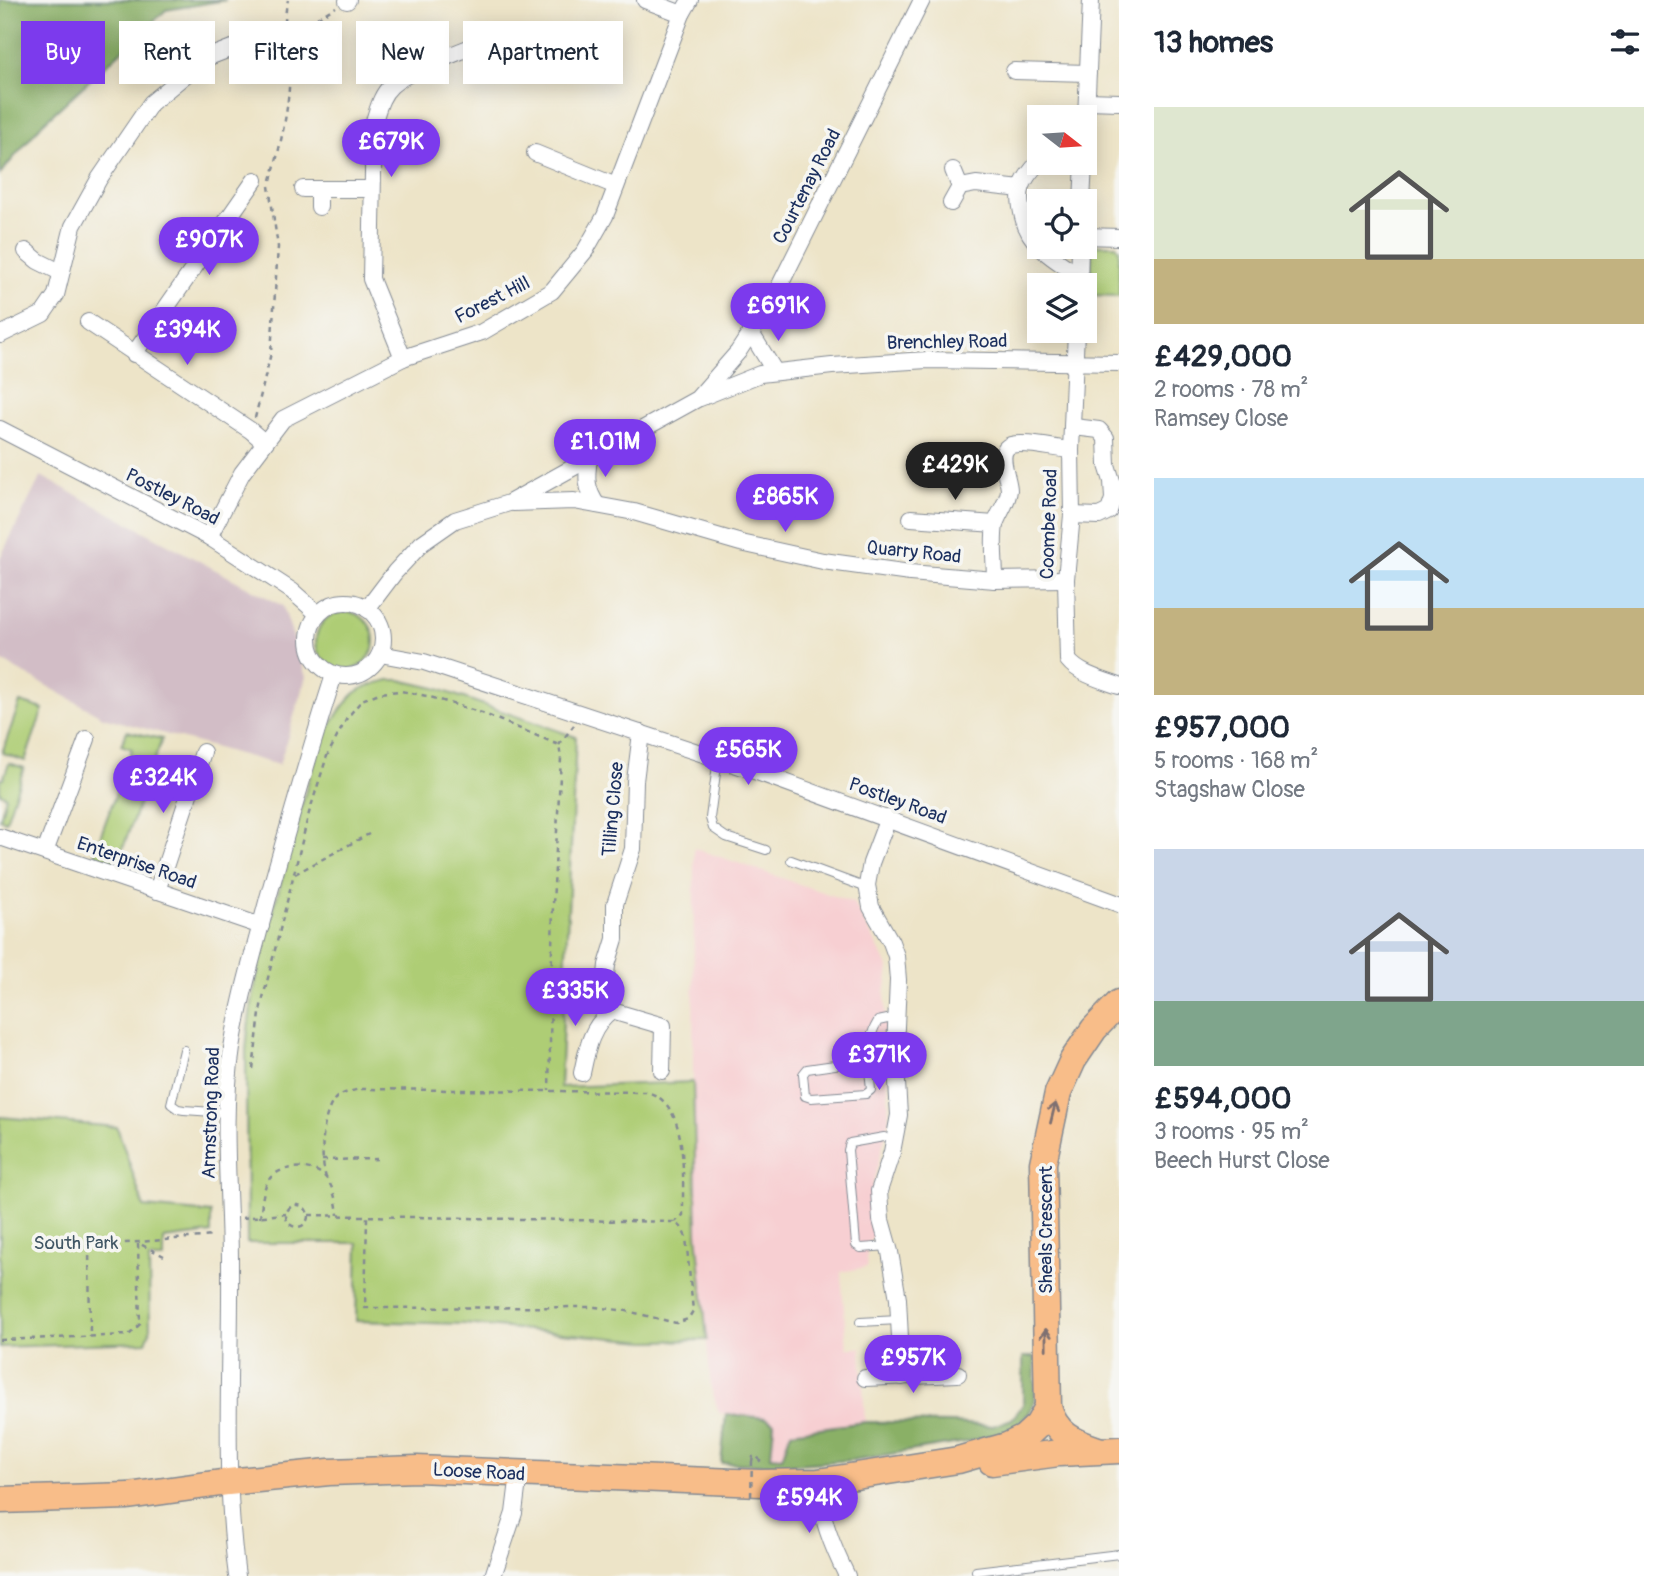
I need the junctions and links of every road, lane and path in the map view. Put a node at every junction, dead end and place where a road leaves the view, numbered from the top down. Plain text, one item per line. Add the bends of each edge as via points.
1 (288, 0) edge
2 (348, 0) edge
3 (645, 0) edge
4 (922, 0) edge
5 (1091, 0) edge
6 (686, 7) edge
7 (285, 21) edge
8 (311, 21) edge
9 (229, 49) edge
10 (463, 51) edge
11 (1014, 71) dead end
12 (1088, 73) junction
13 (289, 84) edge
14 (1087, 101) junction
15 (1119, 102) edge
16 (1087, 105) edge
17 (535, 153) dead end
18 (953, 170) dead end
19 (1030, 175) edge
20 (255, 180) dead end
21 (616, 186) junction
22 (960, 187) junction
23 (372, 189) junction
24 (1021, 189) junction
25 (951, 203) dead end
26 (318, 207) dead end
27 (1097, 236) edge
28 (1119, 237) edge
29 (26, 251) dead end
30 (60, 272) junction
31 (1071, 273) edge
32 (88, 322) dead end
33 (751, 333) junction
34 (0, 335) edge
35 (1076, 343) edge
36 (134, 354) junction
37 (402, 358) junction
38 (1075, 361) junction
39 (1119, 363) edge
40 (775, 372) junction
41 (697, 399) junction
42 (1073, 427) junction
43 (250, 430) junction
44 (2, 436) edge
45 (264, 442) junction
46 (1071, 450) junction
47 (589, 458) junction
48 (509, 503) junction
49 (597, 505) junction
50 (1072, 515) junction
51 (911, 518) dead end
52 (995, 524) junction
53 (209, 537) junction
54 (1066, 579) junction
55 (995, 580) junction
56 (367, 609) junction
57 (318, 614) junction
58 (380, 654) junction
59 (334, 675) junction
60 (1119, 686) edge
61 (583, 714) junction
62 (641, 733) junction
63 (87, 739) dead end
64 (559, 745) junction
65 (203, 752) dead end
66 (718, 758) junction
67 (888, 818) junction
68 (369, 834) dead end
69 (0, 837) edge
70 (766, 850) dead end
71 (45, 852) junction
72 (791, 860) dead end
73 (293, 875) junction
74 (867, 888) junction
75 (158, 891) junction
76 (1119, 904) edge
77 (261, 926) junction
78 (1119, 1003) edge
79 (612, 1011) junction
80 (897, 1017) junction
81 (184, 1050) dead end
82 (869, 1059) junction
83 (253, 1069) dead end
84 (662, 1071) dead end
85 (582, 1073) dead end
86 (549, 1090) junction
87 (228, 1113) junction
88 (884, 1137) dead end
89 (380, 1159) dead end
90 (322, 1160) junction
91 (326, 1178) junction
92 (286, 1214) junction
93 (309, 1215) junction
94 (338, 1215) junction
95 (366, 1217) junction
96 (239, 1218) dead end
97 (260, 1218) junction
98 (675, 1222) junction
99 (229, 1235) junction
100 (138, 1243) junction
101 (89, 1246) junction
102 (889, 1246) junction
103 (75, 1247) dead end
104 (164, 1256) dead end
105 (899, 1320) junction
106 (860, 1322) dead end
107 (90, 1337) junction
108 (0, 1340) edge
109 (958, 1374) dead end
110 (902, 1377) junction
111 (865, 1378) dead end
112 (1048, 1407) junction
113 (1109, 1450) edge
114 (752, 1461) dead end
115 (958, 1461) junction
116 (519, 1473) junction
117 (228, 1482) junction
118 (818, 1482) junction
119 (751, 1496) dead end
120 (0, 1500) edge
121 (1119, 1554) edge
122 (976, 1571) dead end
123 (237, 1576) edge
124 (493, 1576) edge
125 (847, 1576) edge

1 - 7 path
2 - 8 path
3 - 6 street
4 - 33 street, Courtenay Road via 774,297
5 - 12 street
6 - 21 street, Forest Hill
9 - 30 street via 206,58 151,103 73,226
10 - 23 street via 391,86 381,100 374,121
11 - 12 street
12 - 14 street
13 - 43 path via 268,188 278,247 271,353
14 - 15 street
14 - 16 street
17 - 21 street
18 - 22 street
19 - 24 street
20 - 36 street
21 - 37 street, Forest Hill via 584,251 552,292 482,332
22 - 24 street via 976,184
22 - 25 street
23 - 26 street via 311,189
23 - 37 street via 371,279
24 - 31 street via 1026,230
27 - 28 street
29 - 30 street
30 - 34 street via 56,295 43,314
32 - 36 street
33 - 40 street
33 - 41 street, Courtenay Road
35 - 38 street, Coombe Road
36 - 43 street
37 - 45 street, Forest Hill via 283,419
38 - 39 street, Brenchley Road
38 - 40 street, Brenchley Road via 927,360
38 - 42 street, Coombe Road
40 - 41 street, Brenchley Road
41 - 47 street, Courtenay Road
42 - 46 street, Coombe Road
42 - 50 street via 1099,430 1105,438 1113,499 1110,511 1100,516
43 - 45 street
44 - 53 street, Postley Road
45 - 53 street, Forest Hill via 242,473
46 - 50 street, Coombe Road
46 - 52 street via 1027,445 1005,449 1002,459 1009,491
47 - 48 street, Courtenay Road
47 - 49 street via 588,492
48 - 49 street, Quarry Road
48 - 56 street, Courtenay Road via 455,520 422,543
49 - 55 street, Quarry Road via 823,561
50 - 54 street, Coombe Road
51 - 52 street
52 - 55 street
53 - 57 street, Postley Road via 292,591
54 - 55 street, Quarry Road
54 - 60 street, Coombe Road via 1068,660 1072,666
56 - 57 street via 354,603 334,604
56 - 58 street via 380,623
57 - 59 street via 309,631 309,648 316,663
58 - 59 street via 357,675
58 - 61 street, Postley Road via 425,662
59 - 77 street, Armstrong Road
61 - 62 street, Postley Road
61 - 64 path
62 - 66 street, Postley Road
62 - 79 street, Tilling Close via 633,849 615,904 615,939 607,965
63 - 71 street
64 - 73 path via 427,695 401,691 362,700 327,756
64 - 86 path
65 - 75 street
66 - 67 street, Postley Road
66 - 70 lane via 710,818 713,828
67 - 74 street
67 - 76 street, Postley Road
68 - 73 path
69 - 71 street, Enterprise Road
71 - 75 street, Enterprise Road
72 - 74 lane
73 - 83 path via 261,1006
74 - 80 street via 871,907 896,956
75 - 77 street, Enterprise Road
77 - 87 street, Armstrong Road via 232,1047
112 -> 78 highway, Sheals Crescent via 1043,1163 1058,1093 1073,1060
79 - 84 street via 663,1026
79 - 85 street via 595,1027
80 - 82 lane via 878,1021 868,1046
80 - 102 street via 899,1115 879,1191
81 - 87 lane via 171,1104 178,1110
82 - 82 lane via 871,1090 866,1094 805,1096 803,1074 807,1069
86 - 90 path via 347,1092 335,1099 331,1108
86 - 98 path via 646,1092 667,1104 680,1141 683,1216
87 - 99 street, Armstrong Road
88 - 102 lane via 850,1143 848,1150 856,1245
89 - 90 path
90 - 91 path
91 - 94 path
91 - 97 path via 305,1169 276,1172 266,1186
92 - 93 path via 296,1204
92 - 93 path via 287,1222 297,1228 307,1223
92 - 97 path
93 - 94 path
94 - 95 path
95 - 98 path
95 - 98 path via 365,1308 595,1307 676,1323 688,1319 693,1311 686,1237
96 - 97 path
99 - 100 path
99 - 117 street, Armstrong Road
100 - 101 path
100 - 104 path
100 - 107 path via 140,1324 129,1335
101 - 103 path
101 - 107 path
102 - 105 street
105 - 106 lane
105 - 110 street
107 - 108 path
109 - 110 street
110 - 111 street
112 - 113 highway via 1051,1420 1063,1434 1077,1443
112 - 115 highway, Loose Road via 1024,1438
113 - 115 highway, Loose Road via 995,1462
114 - 119 path, bridge
115 - 118 highway, Loose Road
116 - 117 highway, Loose Road via 417,1469
116 - 118 highway, Loose Road
116 - 124 street via 514,1513
117 - 120 highway, Loose Road via 128,1496
117 - 123 street, Armstrong Road
118 - 125 street via 830,1539
121 - 122 lane

